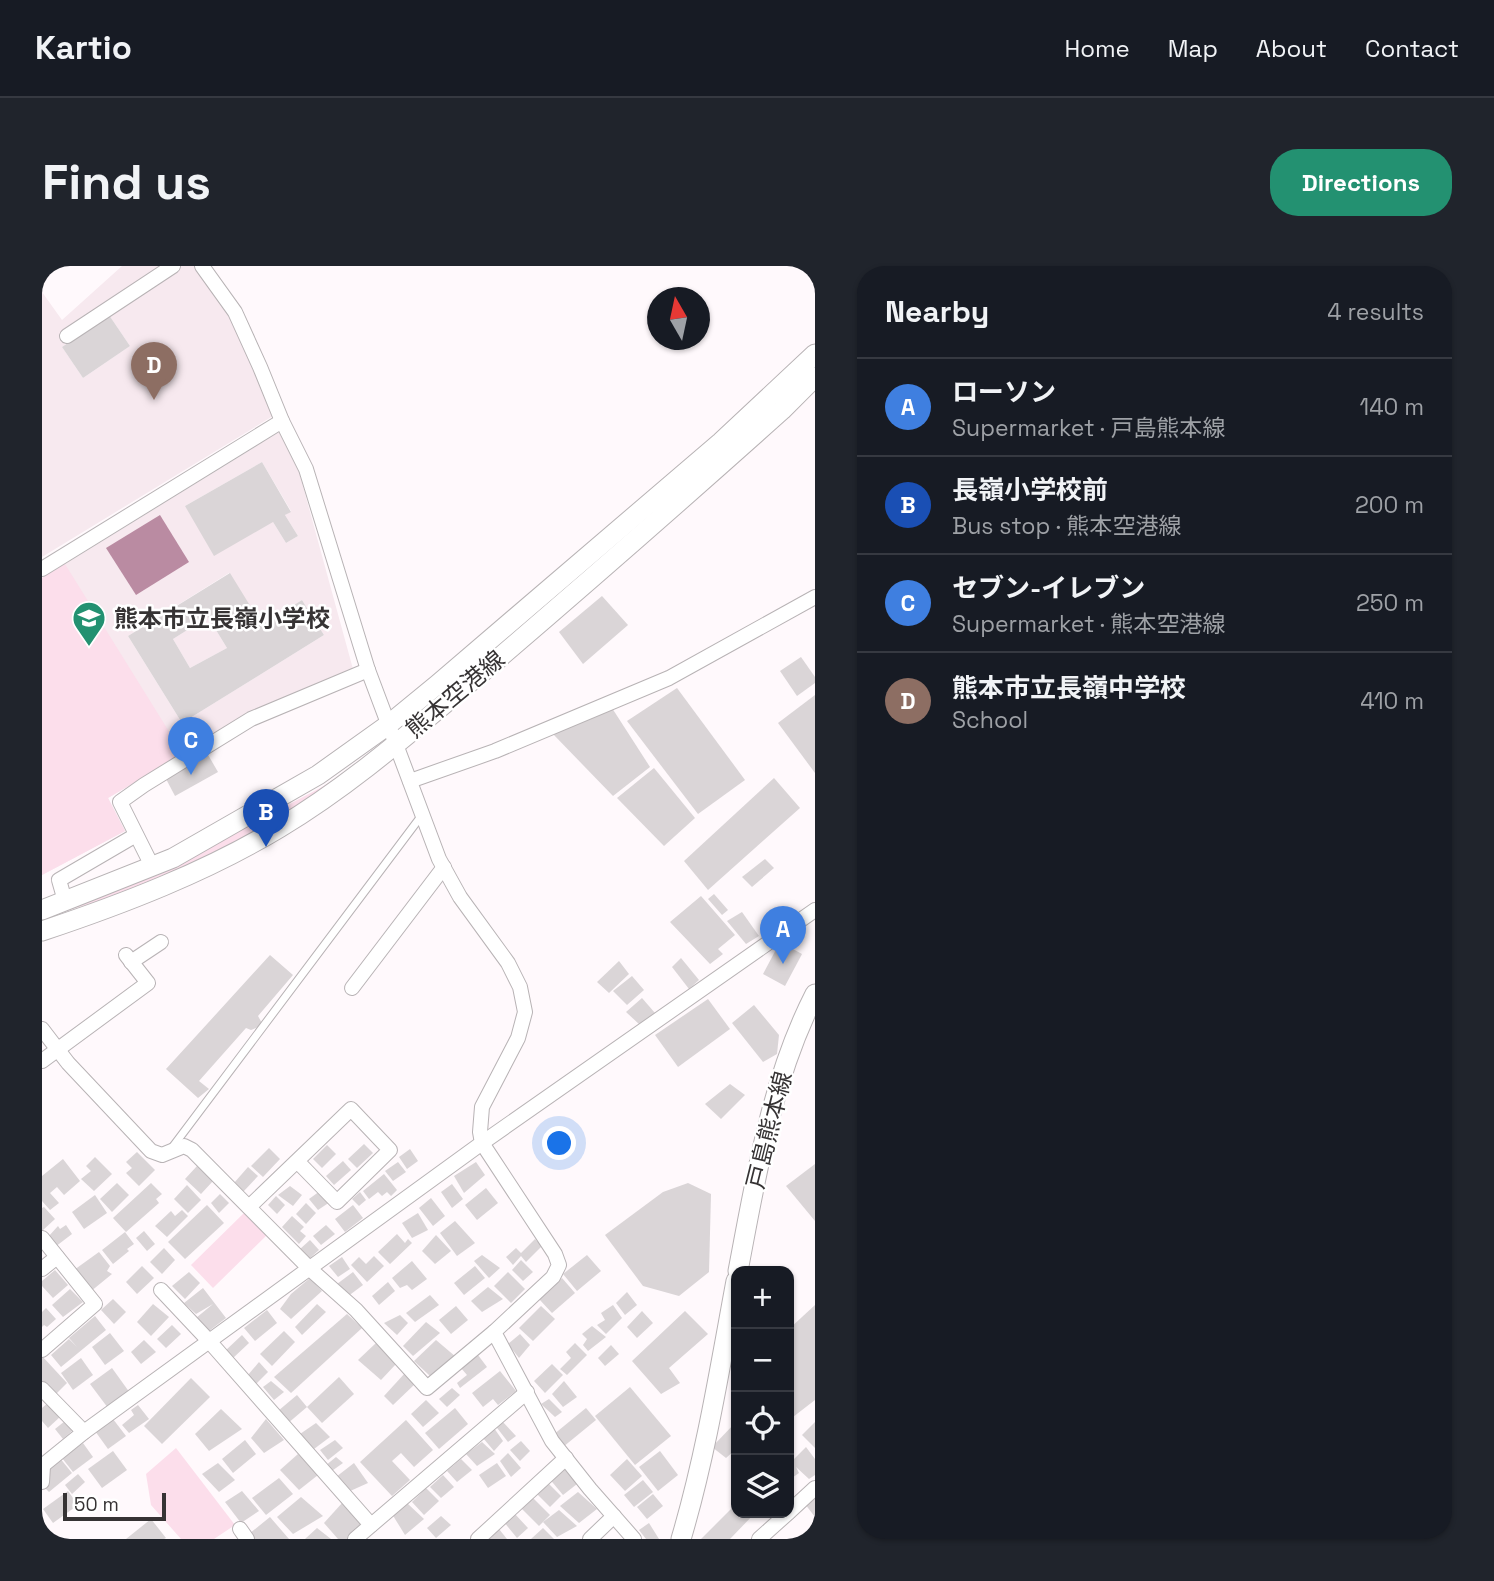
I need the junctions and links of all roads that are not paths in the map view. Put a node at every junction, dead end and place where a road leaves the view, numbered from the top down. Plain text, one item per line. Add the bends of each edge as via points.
1 (173, 266) edge
2 (202, 266) edge
3 (67, 336) dead end
4 (815, 354) edge
5 (815, 377) edge
6 (282, 421) junction
7 (42, 569) edge
8 (815, 597) edge
9 (368, 670) junction
10 (388, 725) junction
11 (396, 745) junction
12 (410, 781) junction
13 (422, 815) junction
14 (136, 835) junction
15 (152, 866) junction
16 (444, 867) junction
17 (65, 901) junction
18 (42, 910) edge
19 (815, 910) edge
20 (42, 931) edge
21 (161, 942) dead end
22 (352, 988) dead end
23 (815, 994) edge
24 (42, 1029) edge
25 (57, 1050) junction
26 (42, 1061) edge
27 (482, 1143) junction
28 (169, 1152) junction
29 (297, 1161) junction
30 (249, 1208) junction
31 (42, 1238) edge
32 (57, 1257) junction
33 (739, 1266) edge
34 (42, 1269) edge
35 (310, 1269) junction
36 (162, 1290) dead end
37 (731, 1306) edge
38 (494, 1332) junction
39 (209, 1341) junction
40 (42, 1350) edge
41 (42, 1389) edge
42 (527, 1392) junction
43 (84, 1432) junction
44 (566, 1458) junction
45 (42, 1466) edge
46 (42, 1482) edge
47 (815, 1488) edge
48 (794, 1507) edge
49 (614, 1516) junction
50 (782, 1518) edge
51 (372, 1525) junction
52 (358, 1538) edge
53 (478, 1539) edge
54 (590, 1539) edge
55 (634, 1539) edge
56 (681, 1539) edge
57 (759, 1539) edge

1 - 3 street
2 - 6 street via 235,312
4 - 10 main road, 熊本空港線 via 721,442
5 - 11 main road, 熊本空港線 via 701,483
6 - 7 street
6 - 9 street via 306,469
8 - 12 street via 669,678 495,751
9 - 10 street
9 - 14 street via 251,719 120,802
10 - 11 street
10 - 15 main road, 熊本空港線 via 318,775
11 - 12 street
11 - 20 main road, 熊本空港線 via 326,798 218,862
12 - 13 street
13 - 16 street
13 - 28 lane
14 - 15 street
14 - 17 street via 59,880
15 - 17 main road, 熊本空港線
16 - 22 street
16 - 27 street via 508,963 520,987 525,1013 518,1038 482,1107
17 - 18 main road, 熊本空港線
19 - 27 street
21 - 25 street via 128,958 148,983
23 - 33 main road, 戸島熊本線 via 786,1059
24 - 25 street
25 - 26 street
25 - 28 street via 151,1152
27 - 35 street
27 - 38 street via 559,1265 553,1277
28 - 30 street via 184,1146 192,1150
29 - 29 street via 351,1109 390,1150 337,1202
29 - 30 street
30 - 35 street
31 - 32 street
32 - 34 street
32 - 40 street via 95,1304
35 - 38 street via 356,1310 427,1388
35 - 39 street
36 - 39 street
37 - 56 main road
38 - 42 street
39 - 43 street
39 - 51 street
41 - 43 street
42 - 44 street
42 - 51 street
43 - 45 street
44 - 49 street
44 - 53 street
45 - 46 street
47 - 48 street
49 - 54 street
49 - 55 street
50 - 57 street
51 - 52 street

